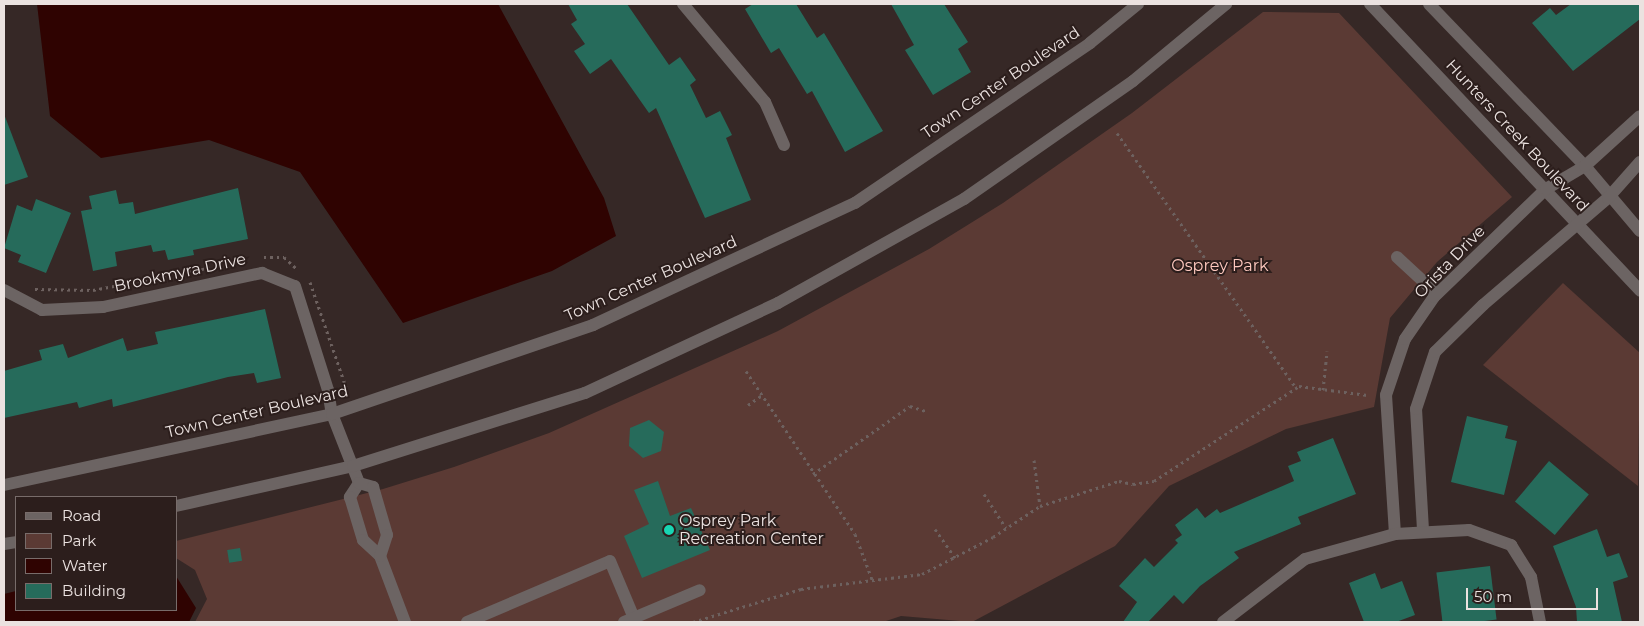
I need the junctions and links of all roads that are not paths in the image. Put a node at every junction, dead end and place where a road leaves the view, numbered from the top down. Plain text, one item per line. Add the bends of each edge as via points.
1 (683, 4) edge
2 (1138, 4) edge
3 (1226, 4) edge
4 (1370, 4) edge
5 (1428, 4) edge
6 (1640, 116) edge
7 (784, 145) dead end
8 (1640, 162) edge
9 (1585, 166) junction
10 (1546, 189) junction
11 (1608, 198) junction
12 (1577, 223) junction
13 (1640, 231) edge
14 (1397, 257) dead end
15 (4, 290) edge
16 (1640, 291) edge
17 (1437, 294) junction
18 (332, 414) junction
19 (353, 466) junction
20 (359, 483) junction
21 (4, 485) edge
22 (178, 506) edge
23 (1423, 530) junction
24 (1395, 534) junction
25 (380, 556) junction
26 (700, 590) dead end
27 (629, 620) edge
28 (474, 621) edge
29 (404, 622) edge
30 (1223, 622) edge
31 (1540, 622) edge

1 - 7 street via 765,102
2 - 18 street, Town Center Boulevard via 1090,43 855,203 593,325
3 - 19 street via 1133,81 964,199 778,303 585,393
4 - 10 street, Hunters Creek Boulevard
5 - 9 street, Hunters Creek Boulevard
6 - 9 street, Orista Drive
8 - 11 street
9 - 10 street, Orista Drive
9 - 11 street, Hunters Creek Boulevard
10 - 12 street, Hunters Creek Boulevard
10 - 17 street, Orista Drive
11 - 12 street
11 - 13 street, Hunters Creek Boulevard
12 - 16 street, Hunters Creek Boulevard
12 - 23 street via 1435,352 1416,409
14 - 17 street
15 - 18 street, Brookmyra Drive via 42,310 103,306 262,273 295,286 328,390
17 - 24 street, Orista Drive via 1405,339 1386,395
18 - 19 street, Brookmyra Drive
18 - 21 street, Town Center Boulevard
19 - 20 street, Brookmyra Drive
19 - 22 street
20 - 25 street via 350,497 363,540
20 - 25 street via 373,487 387,535
23 - 24 street
23 - 31 street via 1470,530 1511,545 1531,577
24 - 30 street via 1305,559
25 - 29 street
26 - 27 street
27 - 28 street via 610,562

